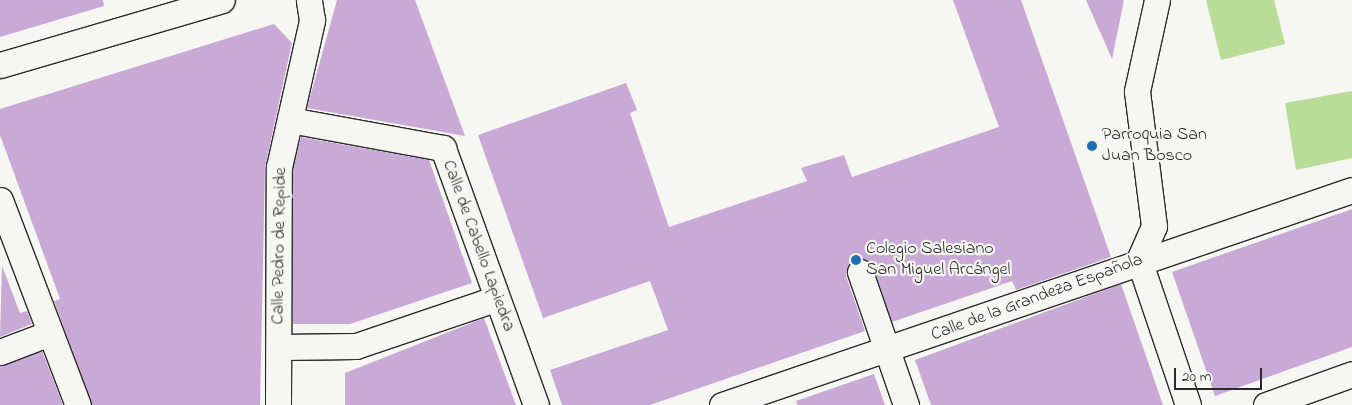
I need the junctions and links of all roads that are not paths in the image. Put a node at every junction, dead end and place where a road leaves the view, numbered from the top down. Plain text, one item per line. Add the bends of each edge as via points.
1 (222, 0) edge
2 (309, 0) edge
3 (1157, 0) edge
4 (0, 66) edge
5 (290, 120) junction
6 (1352, 190) edge
7 (0, 200) edge
8 (1139, 260) junction
9 (860, 272) dead end
10 (495, 299) junction
11 (50, 333) junction
12 (279, 347) junction
13 (0, 352) edge
14 (888, 352) junction
15 (1352, 374) edge
16 (78, 405) edge
17 (278, 405) edge
18 (536, 405) edge
19 (722, 405) edge
20 (906, 405) edge
21 (1188, 405) edge
22 (1266, 405) edge

1 - 4 street
2 - 5 street, Calle Pedro de Repide via 312,20
3 - 8 street via 1137,91 1154,226
5 - 10 street, Calle de Cabello Lapiedra via 443,148
5 - 12 street, Calle Pedro de Repide via 279,167
6 - 8 street, Calle de la Grandeza Española
7 - 11 street
8 - 14 street, Calle de la Grandeza Española
8 - 21 street
9 - 14 street
10 - 12 street via 356,346
10 - 18 street, Calle de Cabello Lapiedra
11 - 13 street
11 - 16 street
12 - 17 street, Calle Pedro de Repide
14 - 19 street, Calle de la Grandeza Española
14 - 20 street
15 - 22 street

